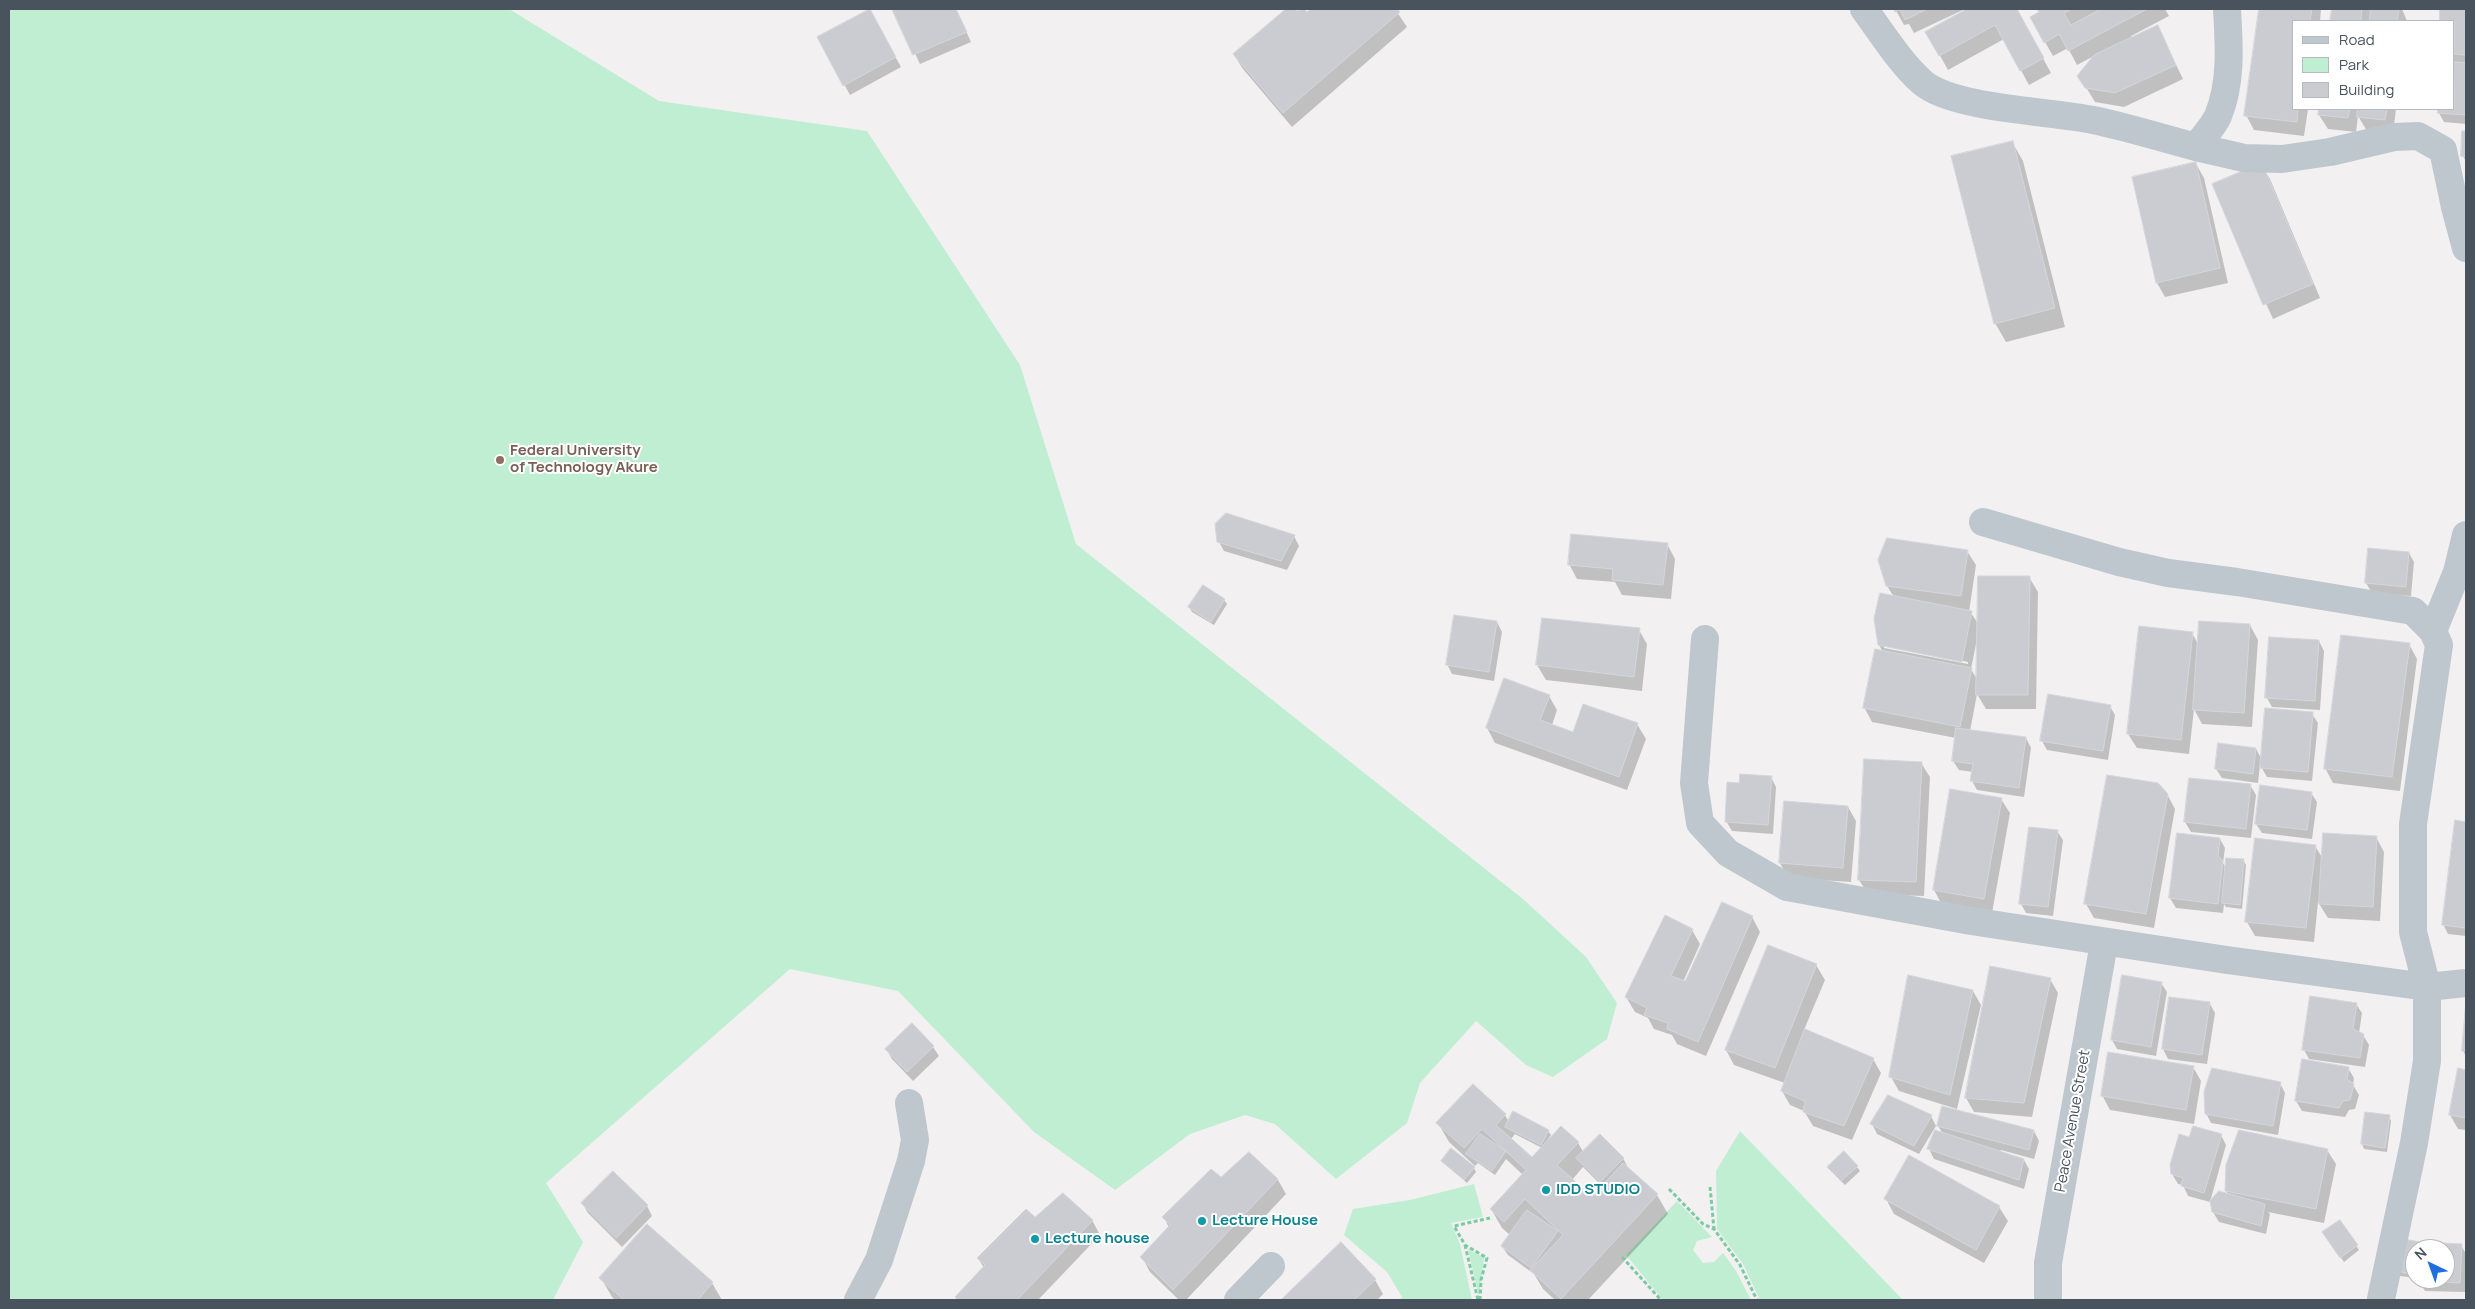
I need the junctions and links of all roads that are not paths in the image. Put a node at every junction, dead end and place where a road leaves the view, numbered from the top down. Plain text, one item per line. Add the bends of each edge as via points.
1 (1864, 9) edge
2 (2227, 9) edge
3 (2196, 147) junction
4 (2466, 248) edge
5 (1983, 522) dead end
6 (2466, 535) edge
7 (2433, 631) junction
8 (1705, 639) dead end
9 (2104, 943) junction
10 (2466, 983) edge
11 (2428, 987) junction
12 (909, 1103) dead end
13 (1271, 1266) dead end
14 (858, 1300) edge
15 (1238, 1300) edge
16 (2048, 1300) edge
17 (2382, 1300) edge

1 - 3 street via 1910,69 1924,84 1942,93 1972,102 2093,120
2 - 3 street via 2227,86 2217,116
3 - 4 street via 2244,158 2282,160 2394,137 2418,136 2443,150
5 - 7 street via 2168,573 2413,611
6 - 7 street via 2457,572
7 - 11 street via 2439,645 2413,824 2413,932
8 - 9 street via 1694,783 1700,823 1728,853 1787,887
9 - 11 street
9 - 16 street, Peace Avenue Street via 2048,1263
10 - 11 street
11 - 17 street via 2427,1061
12 - 14 street via 915,1140 911,1161 879,1260
13 - 15 street

